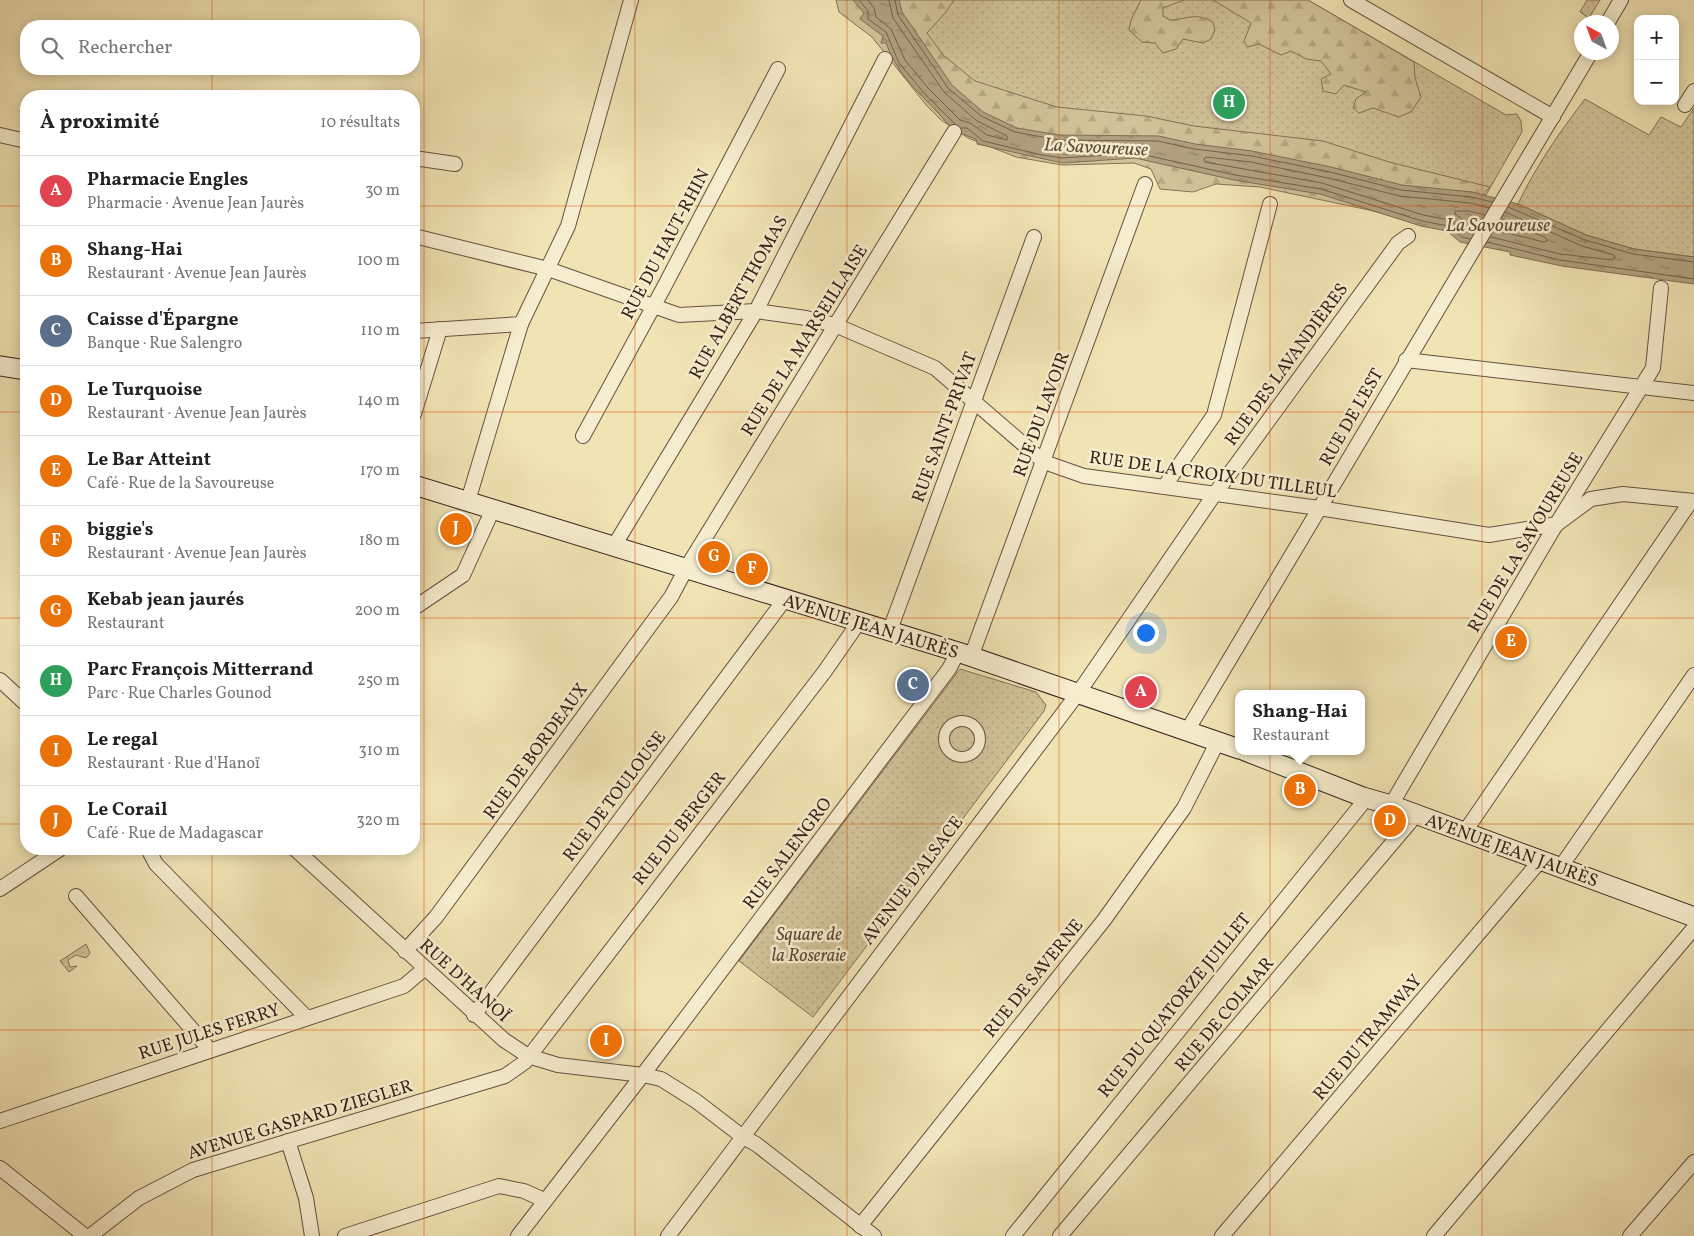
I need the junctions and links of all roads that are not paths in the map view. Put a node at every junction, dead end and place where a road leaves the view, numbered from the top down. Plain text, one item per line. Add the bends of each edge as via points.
1 (631, 0) edge
2 (1351, 0) edge
3 (1621, 0) edge
4 (1612, 15) edge
5 (885, 59) dead end
6 (1585, 60) edge
7 (778, 69) dead end
8 (1694, 91) edge
9 (1685, 105) dead end
10 (1553, 117) junction
11 (954, 132) dead end
12 (0, 135) edge
13 (20, 140) edge
14 (420, 159) edge
15 (456, 164) dead end
16 (1145, 184) dead end
17 (1270, 204) dead end
18 (1408, 236) dead end
19 (420, 237) edge
20 (1034, 237) dead end
21 (548, 269) junction
22 (1661, 288) dead end
23 (653, 307) junction
24 (756, 311) junction
25 (521, 324) junction
26 (835, 325) junction
27 (440, 329) junction
28 (420, 331) edge
29 (1406, 360) junction
30 (0, 366) edge
31 (20, 369) edge
32 (1642, 387) junction
33 (1694, 393) edge
34 (420, 394) edge
35 (973, 401) junction
36 (583, 436) dead end
37 (1044, 462) junction
38 (420, 487) edge
39 (1164, 488) junction
40 (1214, 495) junction
41 (468, 501) junction
42 (1692, 501) edge
43 (1319, 508) junction
44 (493, 509) junction
45 (1557, 524) junction
46 (614, 546) junction
47 (687, 567) junction
48 (785, 599) junction
49 (420, 604) edge
50 (859, 622) junction
51 (890, 630) junction
52 (965, 654) junction
53 (1694, 675) edge
54 (2, 685) edge
55 (1079, 692) junction
56 (20, 699) edge
57 (1188, 731) junction
58 (1218, 741) junction
59 (1235, 747) edge
60 (1255, 755) edge
61 (1363, 797) junction
62 (1391, 805) junction
63 (1416, 815) junction
64 (1464, 833) junction
65 (51, 855) edge
66 (151, 855) edge
67 (301, 855) edge
68 (1540, 862) junction
69 (1560, 868) junction
70 (0, 889) edge
71 (76, 896) dead end
72 (1694, 917) edge
73 (1694, 928) edge
74 (405, 951) junction
75 (424, 969) junction
76 (474, 1015) junction
77 (307, 1018) junction
78 (210, 1050) junction
79 (528, 1056) junction
80 (643, 1074) junction
81 (0, 1120) edge
82 (743, 1137) junction
83 (288, 1141) junction
84 (1694, 1162) edge
85 (0, 1168) edge
86 (544, 1200) junction
87 (860, 1226) junction
88 (1634, 1234) edge
89 (85, 1236) edge
90 (90, 1236) edge
91 (312, 1236) edge
92 (346, 1236) edge
93 (518, 1236) edge
94 (668, 1236) edge
95 (874, 1236) edge
96 (1013, 1236) edge
97 (1060, 1236) edge
98 (1222, 1236) edge
99 (1434, 1236) edge

1 - 21 street via 568,226
2 - 10 street
3 - 4 street
5 - 24 street, RUE ALBERT THOMAS
6 - 10 street, RUE DE L'EST
7 - 23 street, RUE DU HAUT-RHIN
8 - 9 street
10 - 29 street, RUE DE L'EST
11 - 26 street, RUE DE LA MARSEILLAISE
12 - 13 street
14 - 15 street
16 - 37 street, RUE DU LAVOIR
17 - 39 street via 1214,416
18 - 40 street, RUE DES LAVANDIÈRES via 1398,243
19 - 21 street, RUE DE LA CROIX DU TILLEUL
20 - 35 street, RUE SAINT-PRIVAT
21 - 23 street, RUE DE LA CROIX DU TILLEUL
21 - 25 street
22 - 32 street, RUE DE LA SAVOUREUSE via 1654,368
23 - 24 street, RUE DE LA CROIX DU TILLEUL via 680,315
23 - 36 street, RUE DU HAUT-RHIN
24 - 26 street, RUE DE LA CROIX DU TILLEUL
24 - 46 street, RUE ALBERT THOMAS
25 - 27 street
25 - 41 street
26 - 35 street, RUE DE LA CROIX DU TILLEUL via 935,368
26 - 47 street, RUE DE LA MARSEILLAISE
27 - 28 street
27 - 34 street
29 - 32 street
29 - 43 street, RUE DE L'EST
30 - 31 main road
32 - 33 street
32 - 45 street, RUE DE LA SAVOUREUSE
35 - 37 street, RUE DE LA CROIX DU TILLEUL
35 - 51 street, RUE SAINT-PRIVAT
37 - 39 street, RUE DE LA CROIX DU TILLEUL via 1084,476
37 - 52 street, RUE DU LAVOIR
38 - 41 main road, AVENUE JEAN JAURÈS
39 - 40 street, RUE DE LA CROIX DU TILLEUL
40 - 43 street, RUE DE LA CROIX DU TILLEUL
40 - 55 street, RUE DES LAVANDIÈRES
41 - 44 main road, AVENUE JEAN JAURÈS
42 - 45 street, RUE DE LA CROIX DU TILLEUL via 1623,494 1591,499
42 - 64 street
43 - 45 street, RUE DE LA CROIX DU TILLEUL via 1489,535
43 - 57 street, RUE DE L'EST
44 - 46 main road, AVENUE JEAN JAURÈS
44 - 49 street via 463,574
45 - 62 street, RUE DE LA SAVOUREUSE
46 - 47 main road, AVENUE JEAN JAURÈS
47 - 48 main road, AVENUE JEAN JAURÈS
47 - 74 street, RUE DE BORDEAUX via 671,597 637,644 436,916
48 - 50 main road, AVENUE JEAN JAURÈS
48 - 76 street, RUE DE TOULOUSE
50 - 51 main road, AVENUE JEAN JAURÈS
50 - 79 street, RUE DU BERGER via 825,671
51 - 52 main road, AVENUE JEAN JAURÈS
52 - 55 main road, AVENUE JEAN JAURÈS
52 - 80 street, RUE SALENGRO via 949,669
53 - 69 street
54 - 56 street
55 - 57 main road, AVENUE JEAN JAURÈS
55 - 82 street, AVENUE D'ALSACE
57 - 58 main road, AVENUE JEAN JAURÈS
58 - 59 main road, AVENUE JEAN JAURÈS
58 - 87 street, RUE DE SAVERNE via 1184,808 1104,920
60 - 61 main road, AVENUE JEAN JAURÈS
61 - 62 main road, AVENUE JEAN JAURÈS
61 - 96 street, RUE DU QUATORZE JUILLET via 1361,805
62 - 63 main road, AVENUE JEAN JAURÈS
63 - 64 main road, AVENUE JEAN JAURÈS
63 - 97 street, RUE DE COLMAR
64 - 68 main road, AVENUE JEAN JAURÈS
65 - 70 street
66 - 77 street via 156,864
67 - 74 street, RUE D'HANOÏ
68 - 69 main road, AVENUE JEAN JAURÈS
68 - 98 street, RUE DU TRAMWAY
69 - 72 main road, AVENUE JEAN JAURÈS
71 - 78 street
73 - 99 street
74 - 75 street, RUE D'HANOÏ
75 - 76 street, RUE D'HANOÏ
75 - 77 street, RUE JULES FERRY via 404,986
76 - 79 street, RUE D'HANOÏ
77 - 78 street, RUE JULES FERRY
78 - 81 street, RUE JULES FERRY
79 - 80 street, RUE D'HANOÏ via 558,1065
79 - 83 street, AVENUE GASPARD ZIEGLER via 505,1076
80 - 82 street, RUE D'HANOÏ via 675,1086
80 - 86 street, RUE SALENGRO
82 - 87 street, RUE D'HANOÏ
82 - 94 street, AVENUE D'ALSACE
83 - 90 street, AVENUE GASPARD ZIEGLER via 193,1170 139,1198
83 - 91 street via 306,1198
84 - 88 street
85 - 89 street
86 - 92 street via 524,1191 499,1186
86 - 93 street, RUE SALENGRO
87 - 95 street, RUE D'HANOÏ

